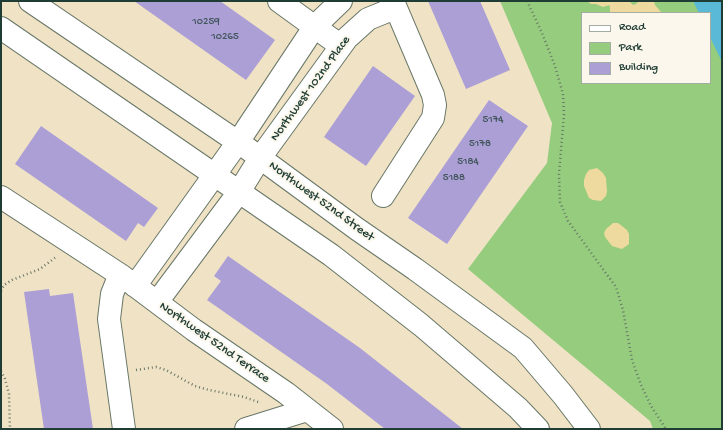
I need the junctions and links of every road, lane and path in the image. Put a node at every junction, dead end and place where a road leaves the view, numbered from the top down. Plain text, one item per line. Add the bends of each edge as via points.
1 (30, 1) edge
2 (279, 1) edge
3 (341, 1) edge
4 (527, 1) edge
5 (394, 4) edge
6 (315, 26) junction
7 (1, 28) edge
8 (341, 46) junction
9 (287, 69) junction
10 (311, 87) junction
11 (238, 142) junction
12 (260, 158) junction
13 (215, 175) junction
14 (239, 192) junction
15 (383, 196) dead end
16 (1, 197) edge
17 (69, 241) junction
18 (128, 281) junction
19 (1, 291) edge
20 (157, 302) junction
21 (1, 371) edge
22 (117, 372) junction
23 (307, 410) junction
24 (281, 418) junction
25 (10, 429) edge
26 (124, 429) edge
27 (246, 429) edge
28 (332, 429) edge
29 (538, 429) edge
30 (589, 429) edge
31 (666, 429) edge

1 - 11 street, Northwest 52nd Street
2 - 6 street
3 - 6 street
4 - 31 path via 555,66 563,94 560,202 568,221 616,287 632,360 641,386
5 - 8 street, Northwest 102nd Place via 368,19
5 - 15 street via 435,105 433,118
6 - 8 street
6 - 9 street
7 - 13 street
8 - 10 street, Northwest 102nd Place
9 - 10 street
9 - 11 street
10 - 12 street, Northwest 102nd Place
11 - 12 street, Northwest 52nd Street
11 - 13 street
12 - 14 street, Northwest 102nd Place
12 - 30 street, Northwest 52nd Street via 523,348
13 - 14 street
13 - 18 street
14 - 20 street, Northwest 102nd Place
14 - 29 street via 331,255 421,324 518,408
16 - 17 street, Northwest 52nd Terrace
17 - 18 street, Northwest 52nd Terrace
17 - 19 path via 60,253 40,269 12,280 4,285
18 - 20 street, Northwest 52nd Terrace
18 - 22 street via 116,284 112,294 109,319
20 - 23 street, Northwest 52nd Terrace
21 - 25 path via 9,394
22 - 24 path via 156,367 195,386 256,400
22 - 26 street
23 - 24 street
23 - 28 street, Northwest 52nd Terrace
24 - 27 street

